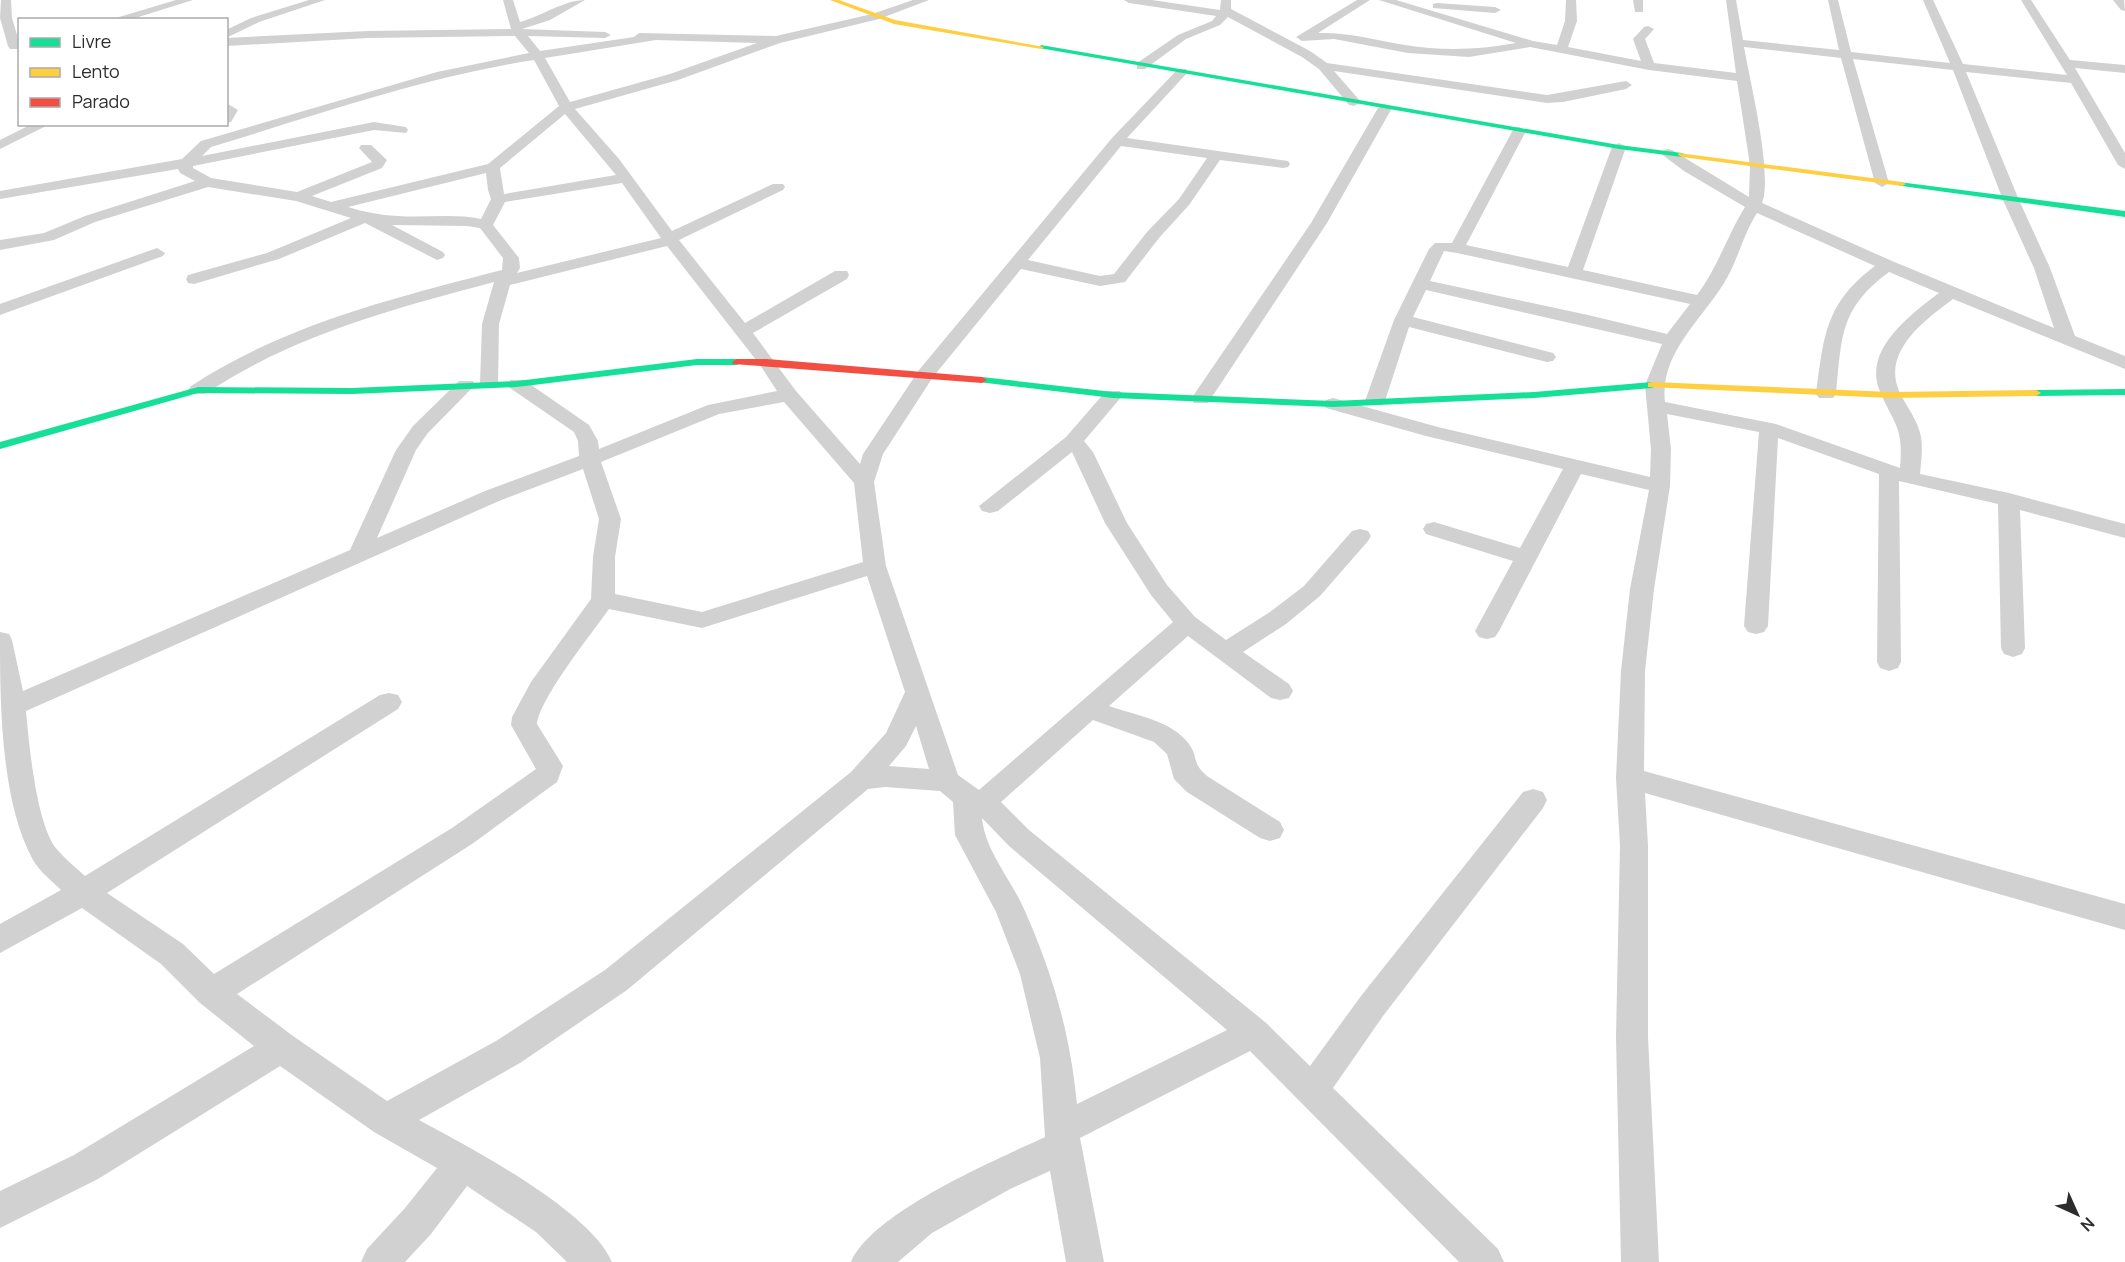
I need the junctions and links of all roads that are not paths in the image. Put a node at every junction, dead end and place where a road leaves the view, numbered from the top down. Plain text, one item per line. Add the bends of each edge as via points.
1 (6, 0) edge
2 (188, 0) edge
3 (288, 0) edge
4 (320, 0) edge
5 (508, 0) edge
6 (580, 0) edge
7 (833, 0) edge
8 (924, 0) edge
9 (1129, 0) edge
10 (1365, 0) edge
11 (1384, 0) edge
12 (1570, 0) edge
13 (1731, 0) edge
14 (1833, 0) edge
15 (1928, 0) edge
16 (2026, 0) edge
17 (2118, 0) edge
18 (306, 3) junction
19 (1226, 8) edge
20 (2125, 8) edge
21 (1417, 9) junction
22 (1495, 10) dead end
23 (875, 17) junction
24 (121, 18) edge
25 (516, 28) junction
26 (1647, 29) dead end
27 (228, 34) edge
28 (654, 37) junction
29 (1302, 37) junction
30 (776, 40) junction
31 (228, 42) edge
32 (1739, 43) junction
33 (1291, 44) junction
34 (1531, 44) junction
35 (1562, 48) junction
36 (14, 51) edge
37 (1481, 53) junction
38 (538, 56) junction
39 (1846, 56) junction
40 (2065, 63) junction
41 (1141, 66) junction
42 (1323, 66) junction
43 (1649, 66) junction
44 (1959, 67) junction
45 (2125, 69) edge
46 (1182, 72) junction
47 (1473, 77) junction
48 (1744, 78) junction
49 (2075, 80) junction
50 (1626, 85) dead end
51 (1354, 102) junction
52 (566, 107) junction
53 (1385, 108) junction
54 (220, 126) edge
55 (25, 129) edge
56 (401, 130) dead end
57 (1519, 131) junction
58 (1117, 141) junction
59 (6, 143) edge
60 (206, 144) junction
61 (1619, 147) junction
62 (366, 148) dead end
63 (0, 153) edge
64 (1667, 153) junction
65 (1216, 155) junction
66 (187, 163) junction
67 (1284, 164) dead end
68 (1757, 165) junction
69 (2125, 165) edge
70 (493, 167) junction
71 (626, 178) junction
72 (207, 182) junction
73 (1882, 183) junction
74 (778, 187) dead end
75 (0, 195) edge
76 (298, 197) junction
77 (499, 199) junction
78 (2011, 200) junction
79 (330, 207) junction
80 (1754, 207) junction
81 (2125, 214) edge
82 (366, 217) junction
83 (485, 225) junction
84 (670, 239) junction
85 (0, 245) edge
86 (1457, 248) junction
87 (157, 254) dead end
88 (437, 255) dead end
89 (1018, 263) junction
90 (1887, 265) junction
91 (1574, 273) junction
92 (841, 275) dead end
93 (504, 278) junction
94 (194, 279) dead end
95 (1420, 284) junction
96 (1951, 292) junction
97 (1701, 301) junction
98 (0, 310) edge
99 (1403, 320) junction
100 (742, 332) junction
101 (2067, 339) junction
102 (1672, 341) junction
103 (1547, 357) dead end
104 (767, 362) junction
105 (2125, 363) edge
106 (926, 374) junction
107 (489, 384) junction
108 (517, 384) junction
109 (466, 385) junction
110 (198, 390) junction
111 (2125, 392) edge
112 (1826, 393) junction
113 (789, 395) junction
114 (1113, 395) junction
115 (1655, 395) junction
116 (1891, 395) junction
117 (1201, 399) junction
118 (1375, 401) junction
119 (1333, 404) junction
120 (1769, 428) junction
121 (1073, 441) junction
122 (0, 446) edge
123 (590, 459) junction
124 (1575, 466) junction
125 (1900, 474) junction
126 (864, 482) junction
127 (1660, 486) junction
128 (2009, 500) junction
129 (990, 506) dead end
130 (1434, 529) dead end
131 (2125, 531) edge
132 (1360, 536) dead end
133 (360, 552) junction
134 (1526, 558) junction
135 (876, 566) junction
136 (603, 600) junction
137 (1187, 623) junction
138 (1756, 626) dead end
139 (1487, 631) dead end
140 (0, 644) edge
141 (2013, 648) dead end
142 (1225, 652) junction
143 (1889, 662) dead end
144 (918, 692) junction
145 (1280, 692) dead end
146 (389, 702) dead end
147 (13, 706) junction
148 (1089, 709) junction
149 (1630, 778) junction
150 (861, 780) junction
151 (965, 793) junction
152 (1533, 800) dead end
153 (1270, 830) dead end
154 (82, 893) junction
155 (2125, 916) edge
156 (0, 940) edge
157 (211, 993) junction
158 (1254, 1033) junction
159 (282, 1047) junction
160 (1312, 1089) junction
161 (386, 1120) junction
162 (1062, 1138) junction
163 (463, 1163) junction
164 (0, 1210) edge
165 (380, 1262) edge
166 (593, 1262) edge
167 (870, 1262) edge
168 (1084, 1262) edge
169 (1485, 1262) edge
170 (1640, 1262) edge

1 - 36 street
2 - 24 street
3 - 18 street
4 - 18 street
5 - 25 street
6 - 25 street
7 - 23 street
8 - 23 street
9 - 19 street
10 - 29 street
11 - 21 street
12 - 35 street via 1571,21
13 - 32 street
14 - 39 street
15 - 44 street
16 - 40 street
17 - 20 street
18 - 27 street via 255,20
19 - 33 street
19 - 41 street via 1216,23 1182,37
21 - 22 street via 1442,5
21 - 34 street
23 - 30 street
23 - 41 street
25 - 28 street
25 - 31 street
25 - 38 street
26 - 43 street via 1639,39
28 - 30 street
28 - 38 street
29 - 33 street
29 - 37 street via 1334,36 1408,49
30 - 52 street via 682,74
32 - 39 street
32 - 48 street
33 - 42 street
34 - 35 street
34 - 37 street
35 - 43 street
37 - 47 street
38 - 52 street
38 - 60 street via 441,75
39 - 44 street
39 - 73 street
40 - 45 street
40 - 49 street
41 - 46 street
42 - 47 street
42 - 51 street
43 - 48 street
44 - 49 street
44 - 78 street
46 - 51 street
46 - 58 street
47 - 50 street via 1555,99
48 - 68 street
49 - 69 street
51 - 53 street
52 - 70 street via 514,145
52 - 71 street
53 - 57 street
53 - 117 street via 1318,223
54 - 60 street
55 - 59 street
56 - 66 street via 374,126
57 - 61 street
57 - 86 street
58 - 65 street
58 - 89 street
59 - 63 street
60 - 66 street
61 - 64 street
61 - 91 street
62 - 76 street via 380,160 377,165
64 - 68 street
64 - 80 street via 1704,180
65 - 67 street
65 - 89 street via 1184,202 1119,278 1100,281
66 - 72 street via 185,170
66 - 75 street
68 - 73 street
68 - 80 street via 1758,194
70 - 77 street
70 - 79 street
71 - 77 street
71 - 84 street
72 - 76 street
72 - 85 street via 90,219 48,237
73 - 78 street
74 - 84 street
76 - 79 street
77 - 83 street
78 - 81 street
78 - 101 street via 2042,268
79 - 82 street
80 - 90 street
80 - 97 street via 1740,227 1720,276
82 - 83 street
82 - 88 street
82 - 94 street via 273,256
83 - 93 street via 511,258 512,268
84 - 93 street
84 - 100 street
86 - 91 street
86 - 95 street via 1437,249
87 - 98 street
89 - 106 street
90 - 96 street
90 - 112 street via 1856,290 1837,318
91 - 97 street
92 - 100 street
93 - 107 street via 490,316
93 - 110 street via 420,297 298,338 245,361
95 - 99 street
95 - 102 street
96 - 101 street
96 - 116 street via 1922,313 1887,359 1884,371
97 - 102 street
99 - 103 street
99 - 118 street
100 - 104 street
101 - 105 street
102 - 115 street
104 - 106 street
104 - 108 street via 697,362
104 - 113 street
106 - 114 street
106 - 126 street via 873,454
107 - 108 street
107 - 109 street
108 - 123 street via 582,429
109 - 110 street via 352,391
109 - 133 street via 420,430 406,450
110 - 122 street
111 - 116 street
112 - 115 street
112 - 116 street
113 - 123 street via 715,409
113 - 126 street
114 - 117 street
114 - 121 street
115 - 118 street
115 - 120 street
115 - 127 street via 1661,448
116 - 125 street via 1911,436
117 - 119 street
118 - 119 street
119 - 124 street
120 - 125 street
120 - 138 street
121 - 129 street
121 - 137 street via 1083,452 1116,523 1159,590
123 - 133 street
123 - 136 street via 610,519
124 - 127 street
124 - 134 street
125 - 128 street
125 - 143 street
126 - 135 street
127 - 149 street via 1642,589
128 - 131 street
128 - 141 street
130 - 134 street
132 - 142 street via 1312,591
133 - 147 street
134 - 139 street
135 - 136 street via 702,620
135 - 144 street
136 - 157 street via 540,689 525,717 524,725 550,766 547,776 462,836
137 - 142 street
137 - 148 street
140 - 147 street
142 - 145 street
144 - 150 street via 897,739
144 - 151 street
146 - 154 street
147 - 154 street via 17,758 32,827 44,854
148 - 151 street
148 - 153 street via 1163,735 1179,750 1184,772
149 - 155 street
149 - 170 street via 1634,846 1632,1037
150 - 151 street via 885,776
150 - 161 street via 616,980 508,1052
151 - 158 street
151 - 162 street via 969,835 1010,908 1036,974 1056,1058
152 - 160 street
154 - 156 street
154 - 157 street via 172,954
157 - 159 street
158 - 160 street
158 - 162 street
159 - 161 street
159 - 164 street via 86,1167
160 - 169 street
161 - 163 street
162 - 167 street via 919,1220
162 - 168 street
163 - 165 street
163 - 166 street via 549,1219

